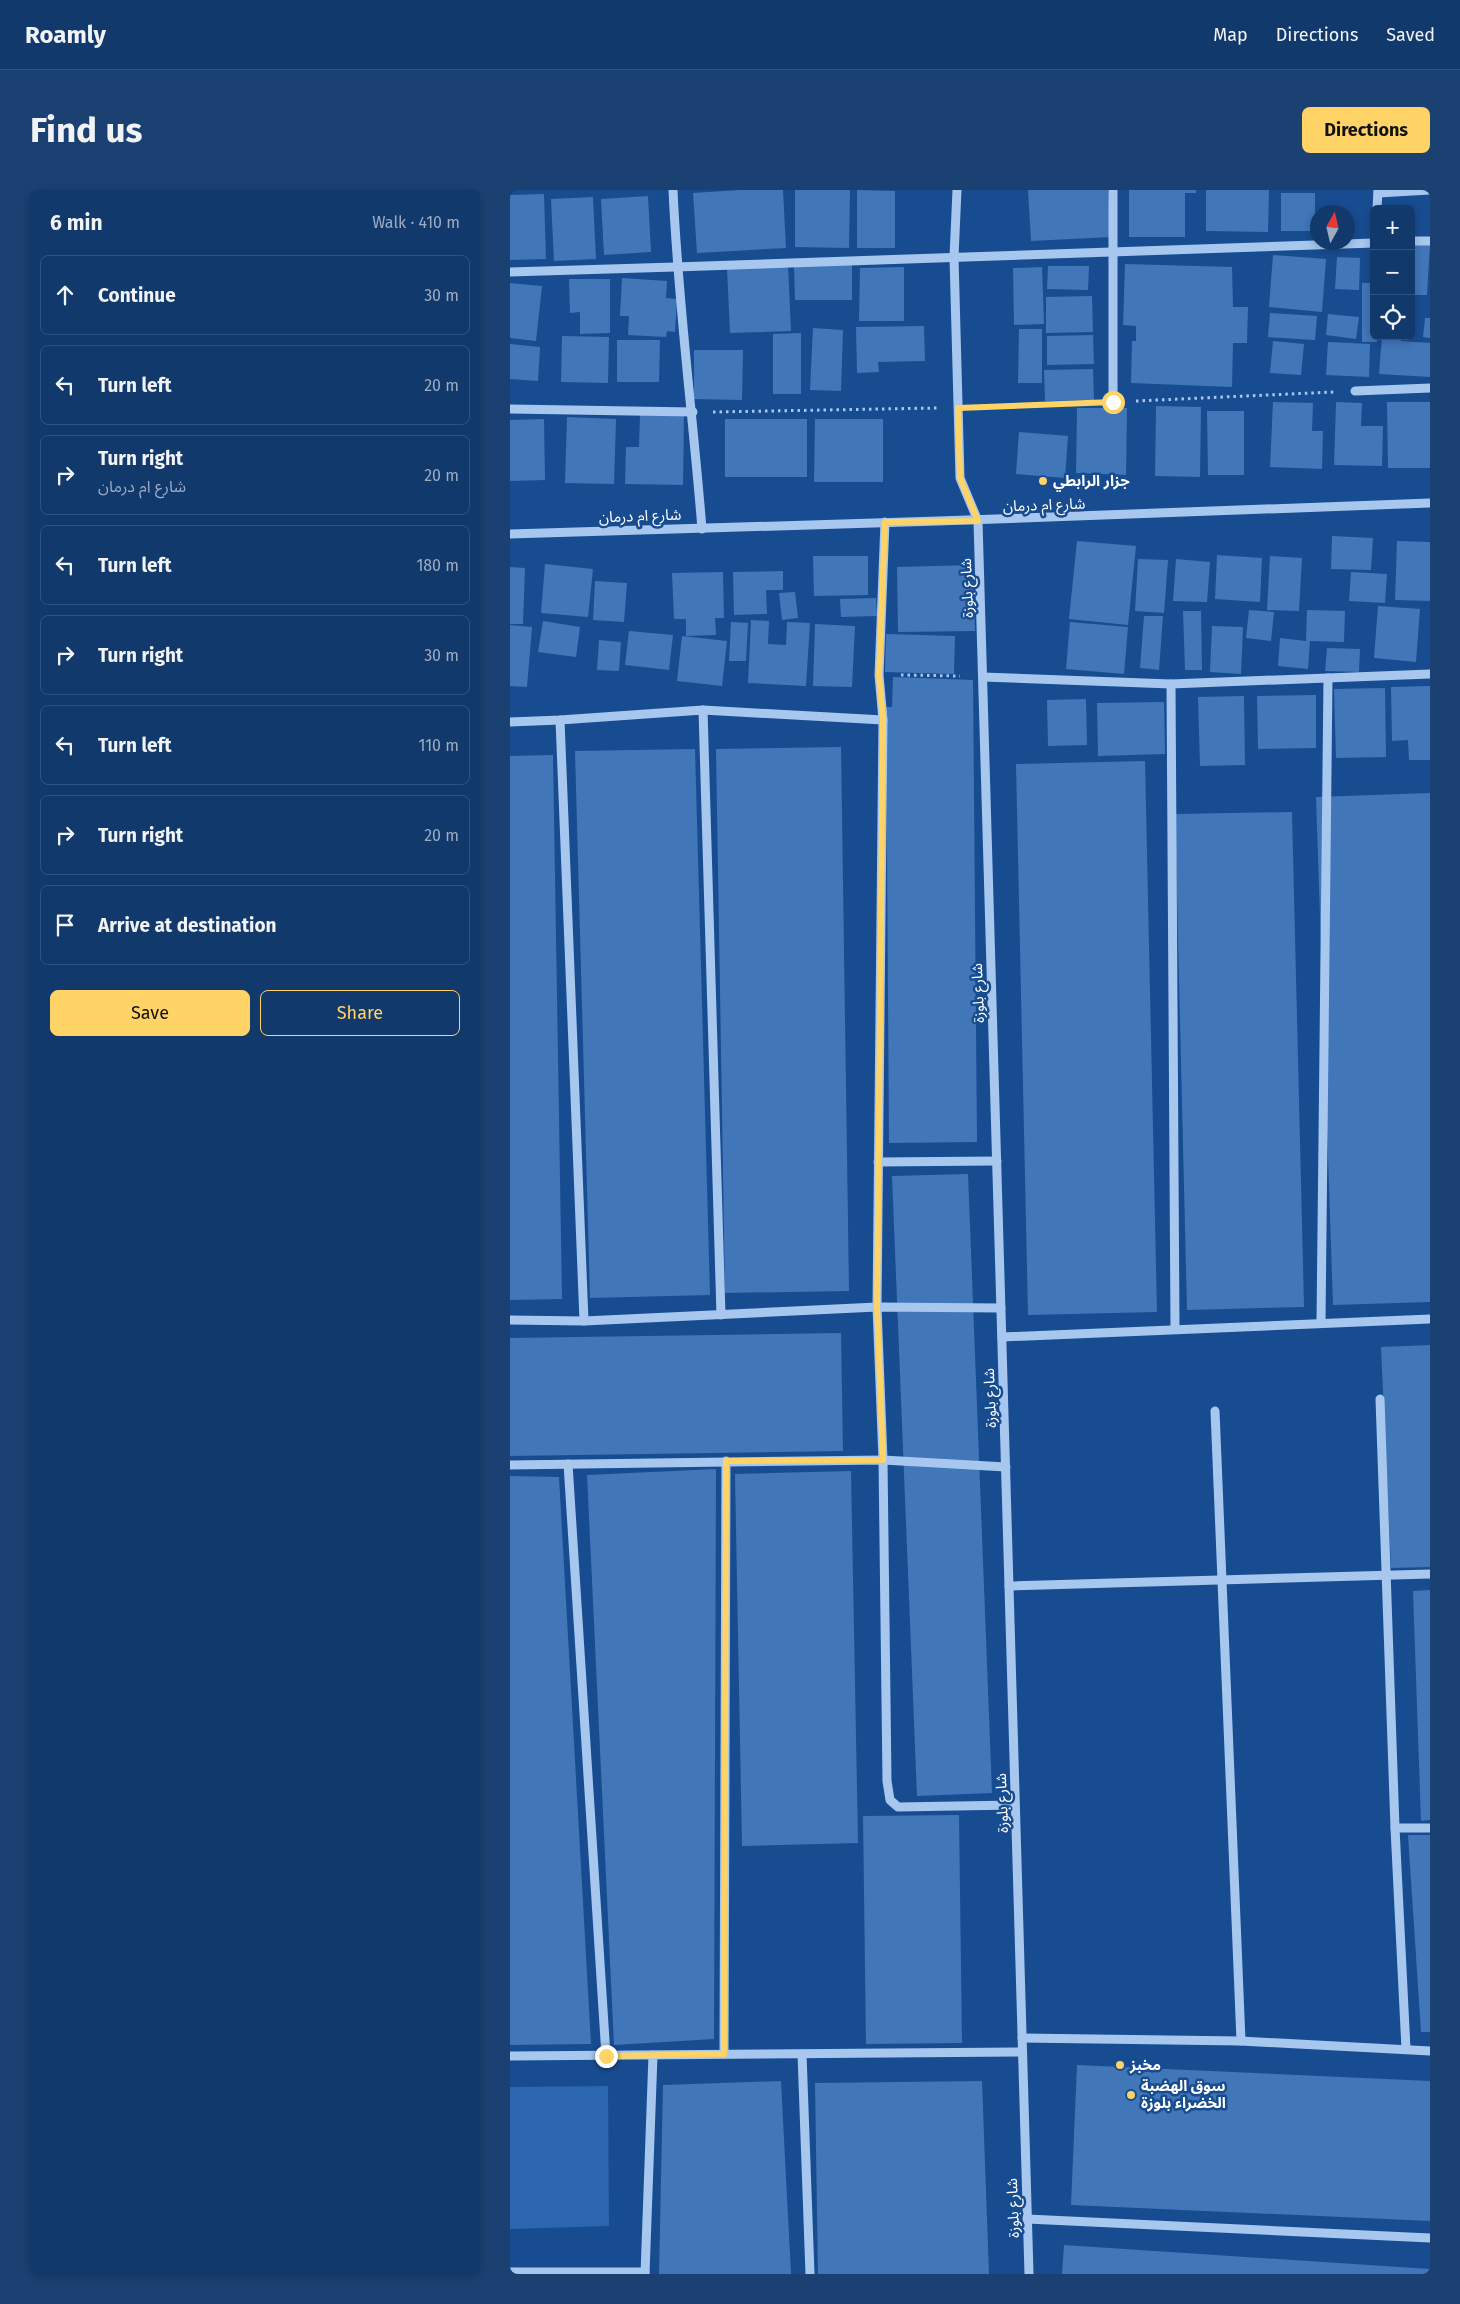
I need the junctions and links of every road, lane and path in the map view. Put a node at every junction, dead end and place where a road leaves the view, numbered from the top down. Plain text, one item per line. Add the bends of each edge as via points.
1 (673, 190) edge
2 (957, 190) edge
3 (1114, 190) edge
4 (1430, 190) edge
5 (1378, 191) edge
6 (1377, 205) edge
7 (1430, 241) edge
8 (1415, 242) edge
9 (1370, 243) edge
10 (1113, 254) junction
11 (954, 257) junction
12 (676, 267) junction
13 (510, 272) edge
14 (1430, 388) edge
15 (1355, 390) joint
16 (1113, 402) junction
17 (958, 408) junction
18 (510, 409) edge
19 (693, 412) junction
20 (1430, 503) edge
21 (978, 521) junction
22 (885, 522) junction
23 (702, 529) junction
24 (510, 534) edge
25 (1430, 674) edge
26 (879, 675) junction
27 (983, 677) junction
28 (1328, 678) junction
29 (1171, 684) junction
30 (703, 710) junction
31 (560, 720) junction
32 (883, 720) junction
33 (510, 722) edge
34 (996, 1161) junction
35 (878, 1162) junction
36 (877, 1307) junction
37 (1001, 1308) junction
38 (721, 1315) junction
39 (1430, 1318) edge
40 (510, 1320) edge
41 (584, 1320) junction
42 (1321, 1322) junction
43 (1175, 1328) junction
44 (1002, 1337) junction
45 (1380, 1399) dead end
46 (1215, 1411) dead end
47 (883, 1460) junction
48 (726, 1461) junction
49 (568, 1464) junction
50 (510, 1465) edge
51 (1006, 1467) junction
52 (1386, 1574) junction
53 (1430, 1574) edge
54 (1222, 1582) junction
55 (1009, 1586) junction
56 (1016, 1805) junction
57 (1395, 1828) junction
58 (1430, 1828) edge
59 (1022, 2038) junction
60 (1241, 2041) junction
61 (1406, 2050) junction
62 (1430, 2051) edge
63 (1022, 2052) junction
64 (724, 2054) junction
65 (802, 2054) junction
66 (653, 2055) junction
67 (510, 2056) edge
68 (606, 2056) junction
69 (1027, 2219) junction
70 (1430, 2238) edge
71 (510, 2272) edge
72 (645, 2273) edge
73 (810, 2274) edge
74 (1029, 2274) edge

1 - 12 street
2 - 11 street
3 - 10 street
4 - 5 street
5 - 6 street
7 - 8 street
9 - 10 street
10 - 11 street
10 - 16 street
11 - 12 street
11 - 17 street
12 - 13 street
12 - 19 street
14 - 15 street
15 - 16 path
16 - 17 path
17 - 19 path
17 - 21 street via 960,478
18 - 19 street
19 - 23 street
20 - 21 street, شارع ام درمان
21 - 22 street, شارع ام درمان
21 - 27 street, شارع بلوزة
22 - 23 street, شارع ام درمان
22 - 26 street
23 - 24 street, شارع ام درمان
25 - 28 street
26 - 27 path
26 - 32 street
27 - 29 street
27 - 34 street, شارع بلوزة
28 - 29 street
28 - 42 street
29 - 43 street
30 - 31 street
30 - 32 street
30 - 38 street
31 - 33 street
31 - 41 street
32 - 35 street
34 - 35 street
34 - 37 street, شارع بلوزة
35 - 36 street
36 - 37 street
36 - 38 street
36 - 47 street
37 - 44 street, شارع بلوزة
38 - 41 street
39 - 42 street
40 - 41 street
42 - 43 street
43 - 44 street
44 - 51 street, شارع بلوزة
45 - 52 street
46 - 54 street
47 - 48 street
47 - 51 street
47 - 56 street via 887,1781 890,1800 898,1807
48 - 49 street
48 - 64 street
49 - 50 street
49 - 68 street
51 - 55 street, شارع بلوزة
52 - 53 street
52 - 54 street
52 - 57 street
54 - 55 street
54 - 60 street
55 - 56 street, شارع بلوزة
56 - 59 street, شارع بلوزة
57 - 58 street
57 - 61 street
59 - 60 street
59 - 63 street, شارع بلوزة
60 - 61 street
61 - 62 street
63 - 65 street
63 - 69 street, شارع بلوزة
64 - 65 street
64 - 66 street
65 - 73 street
66 - 68 street
66 - 72 street
67 - 68 street
69 - 70 street
69 - 74 street, شارع بلوزة
71 - 72 street

